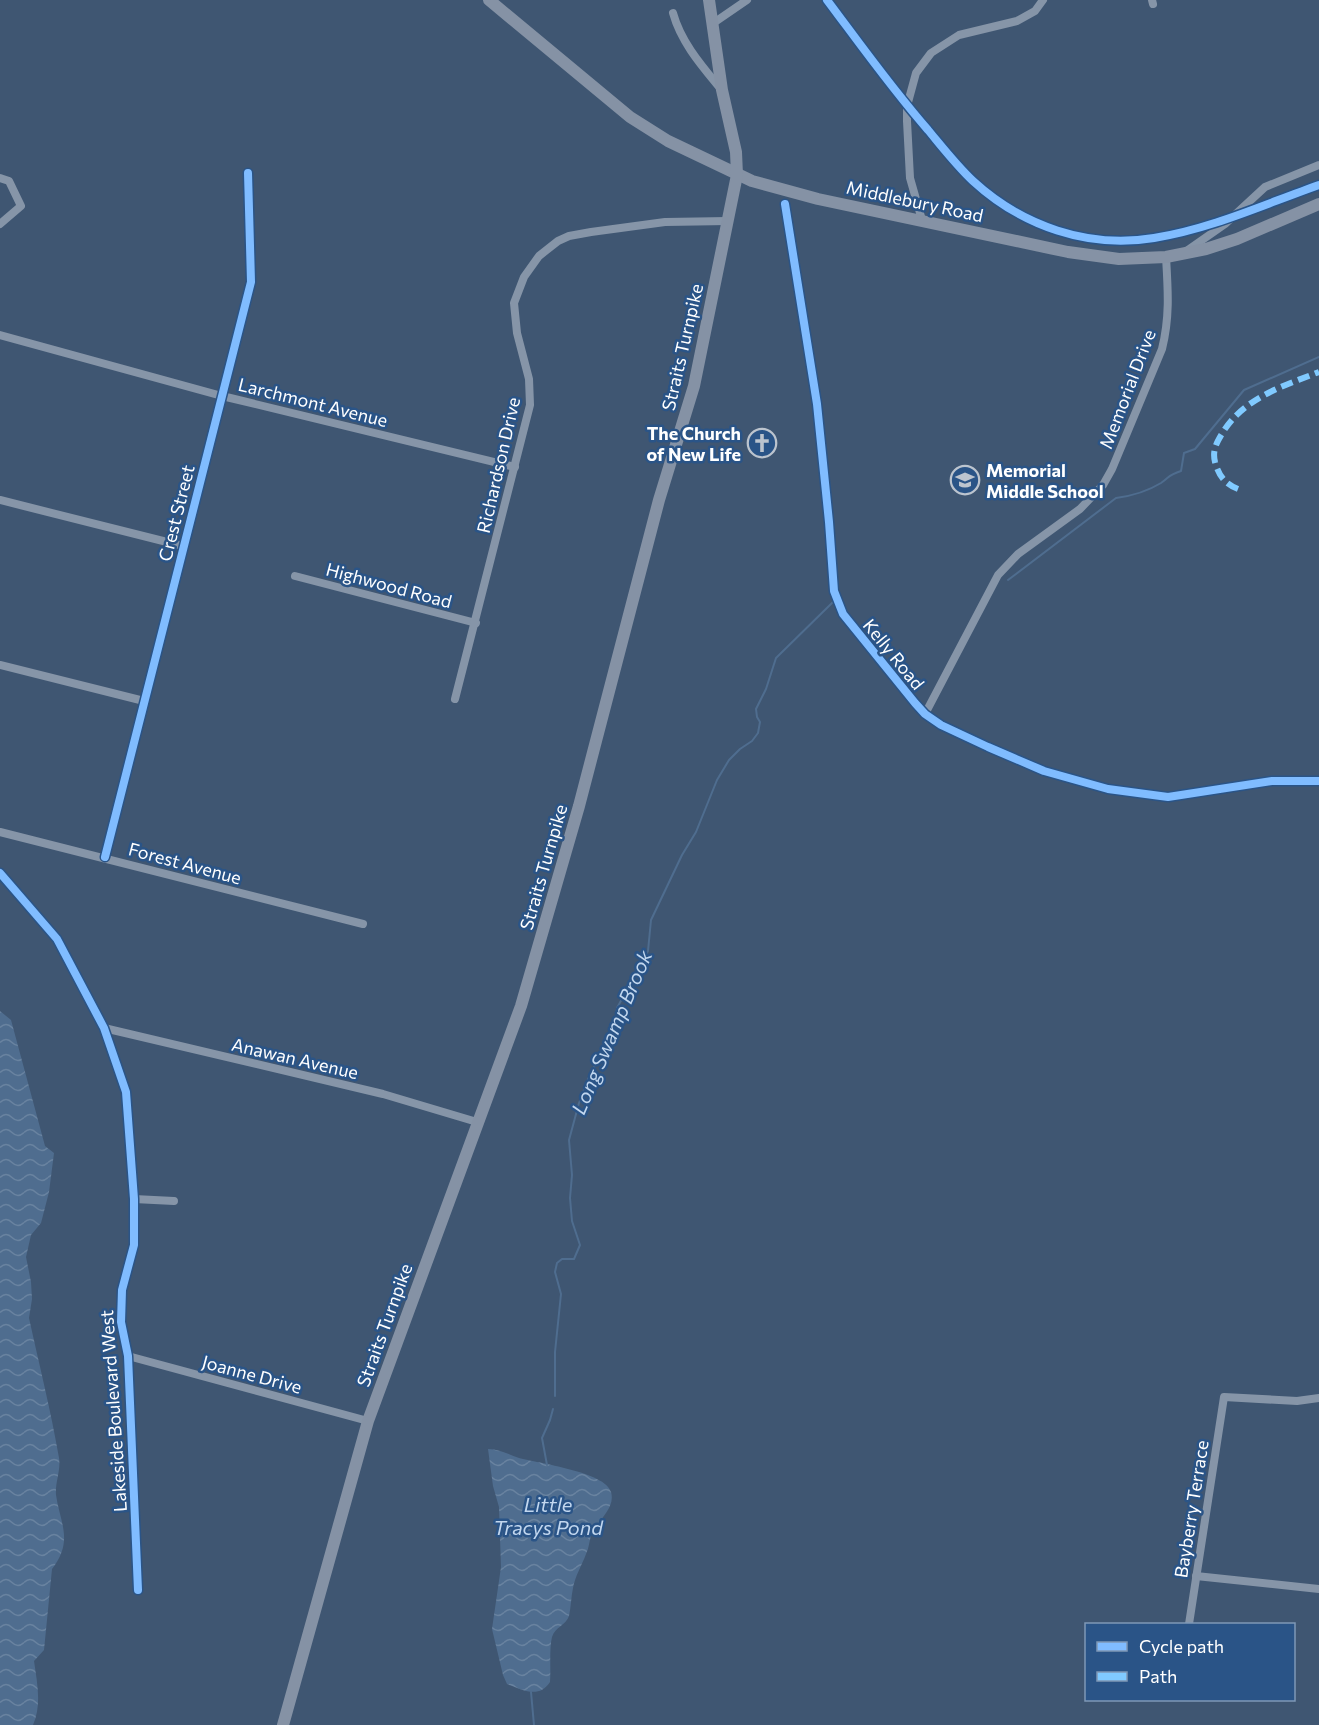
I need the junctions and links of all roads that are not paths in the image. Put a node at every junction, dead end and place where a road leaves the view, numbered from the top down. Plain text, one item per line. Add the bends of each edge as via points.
1 (489, 0) edge
2 (709, 0) edge
3 (747, 0) edge
4 (1043, 0) edge
5 (673, 14) dead end
6 (712, 24) junction
7 (722, 90) junction
8 (1319, 165) edge
9 (248, 173) dead end
10 (737, 175) junction
11 (0, 178) edge
12 (785, 204) dead end
13 (1319, 204) edge
14 (922, 220) junction
15 (728, 221) junction
16 (0, 224) edge
17 (1183, 253) junction
18 (1166, 257) junction
19 (0, 335) edge
20 (222, 396) junction
21 (515, 467) junction
22 (0, 500) edge
23 (183, 546) junction
24 (296, 576) dead end
25 (476, 623) junction
26 (0, 665) edge
27 (455, 699) dead end
28 (144, 702) junction
29 (925, 714) junction
30 (1319, 781) edge
31 (0, 832) edge
32 (105, 857) junction
33 (0, 873) edge
34 (363, 924) dead end
35 (104, 1029) junction
36 (477, 1122) junction
37 (134, 1199) junction
38 (174, 1202) dead end
39 (128, 1356) junction
40 (1319, 1398) edge
41 (368, 1421) junction
42 (1196, 1576) junction
43 (1319, 1589) edge
44 (138, 1590) dead end
45 (1189, 1623) edge
46 (283, 1725) edge

1 - 10 main road, Middlebury Road via 630,117
2 - 6 main road, Straits Turnpike
3 - 6 street
4 - 14 street via 1017,21 959,35 931,53 916,74 907,106 910,178
5 - 7 street via 686,43
6 - 7 main road, Straits Turnpike
7 - 10 main road, Straits Turnpike via 736,152
8 - 17 street via 1265,187 1225,224
9 - 20 street, Crest Street via 251,282
10 - 14 main road, Middlebury Road via 808,196
10 - 15 main road, Straits Turnpike
11 - 16 street via 9,181 21,206
12 - 29 street, Kelly Road via 817,404 834,591 843,614
13 - 17 main road, Middlebury Road via 1237,238
14 - 18 main road, Middlebury Road via 1096,257
15 - 21 street, Richardson Drive via 664,222 569,236 538,256 514,303 529,379 530,405
15 - 36 main road, Straits Turnpike via 694,386 659,500 579,806 521,1006
17 - 18 main road, Middlebury Road
18 - 29 street, Memorial Drive via 1167,330 1112,470 1080,509 1018,554 998,575
19 - 20 street, Larchmont Avenue
20 - 21 street, Larchmont Avenue
20 - 23 street, Crest Street
21 - 25 street, Richardson Drive
22 - 23 street
23 - 28 street, Crest Street
24 - 25 street, Highwood Road
25 - 27 street, Richardson Drive
26 - 28 street
28 - 32 street, Crest Street
29 - 30 street, Kelly Road via 941,725 1044,771 1108,789 1168,798 1272,781
31 - 32 street, Forest Avenue
32 - 34 street, Forest Avenue
33 - 35 street, Lakeside Boulevard West via 57,939
35 - 36 street, Anawan Avenue via 383,1094
35 - 37 street, Lakeside Boulevard West via 126,1092
36 - 41 main road, Straits Turnpike
37 - 38 street
37 - 39 street, Lakeside Boulevard West via 134,1245 122,1290 121,1323
39 - 41 street, Joanne Drive
39 - 44 street, Lakeside Boulevard West
40 - 42 street, Bayberry Terrace via 1297,1401 1224,1397
41 - 46 main road, Straits Turnpike
42 - 43 street
42 - 45 street, Bayberry Terrace

